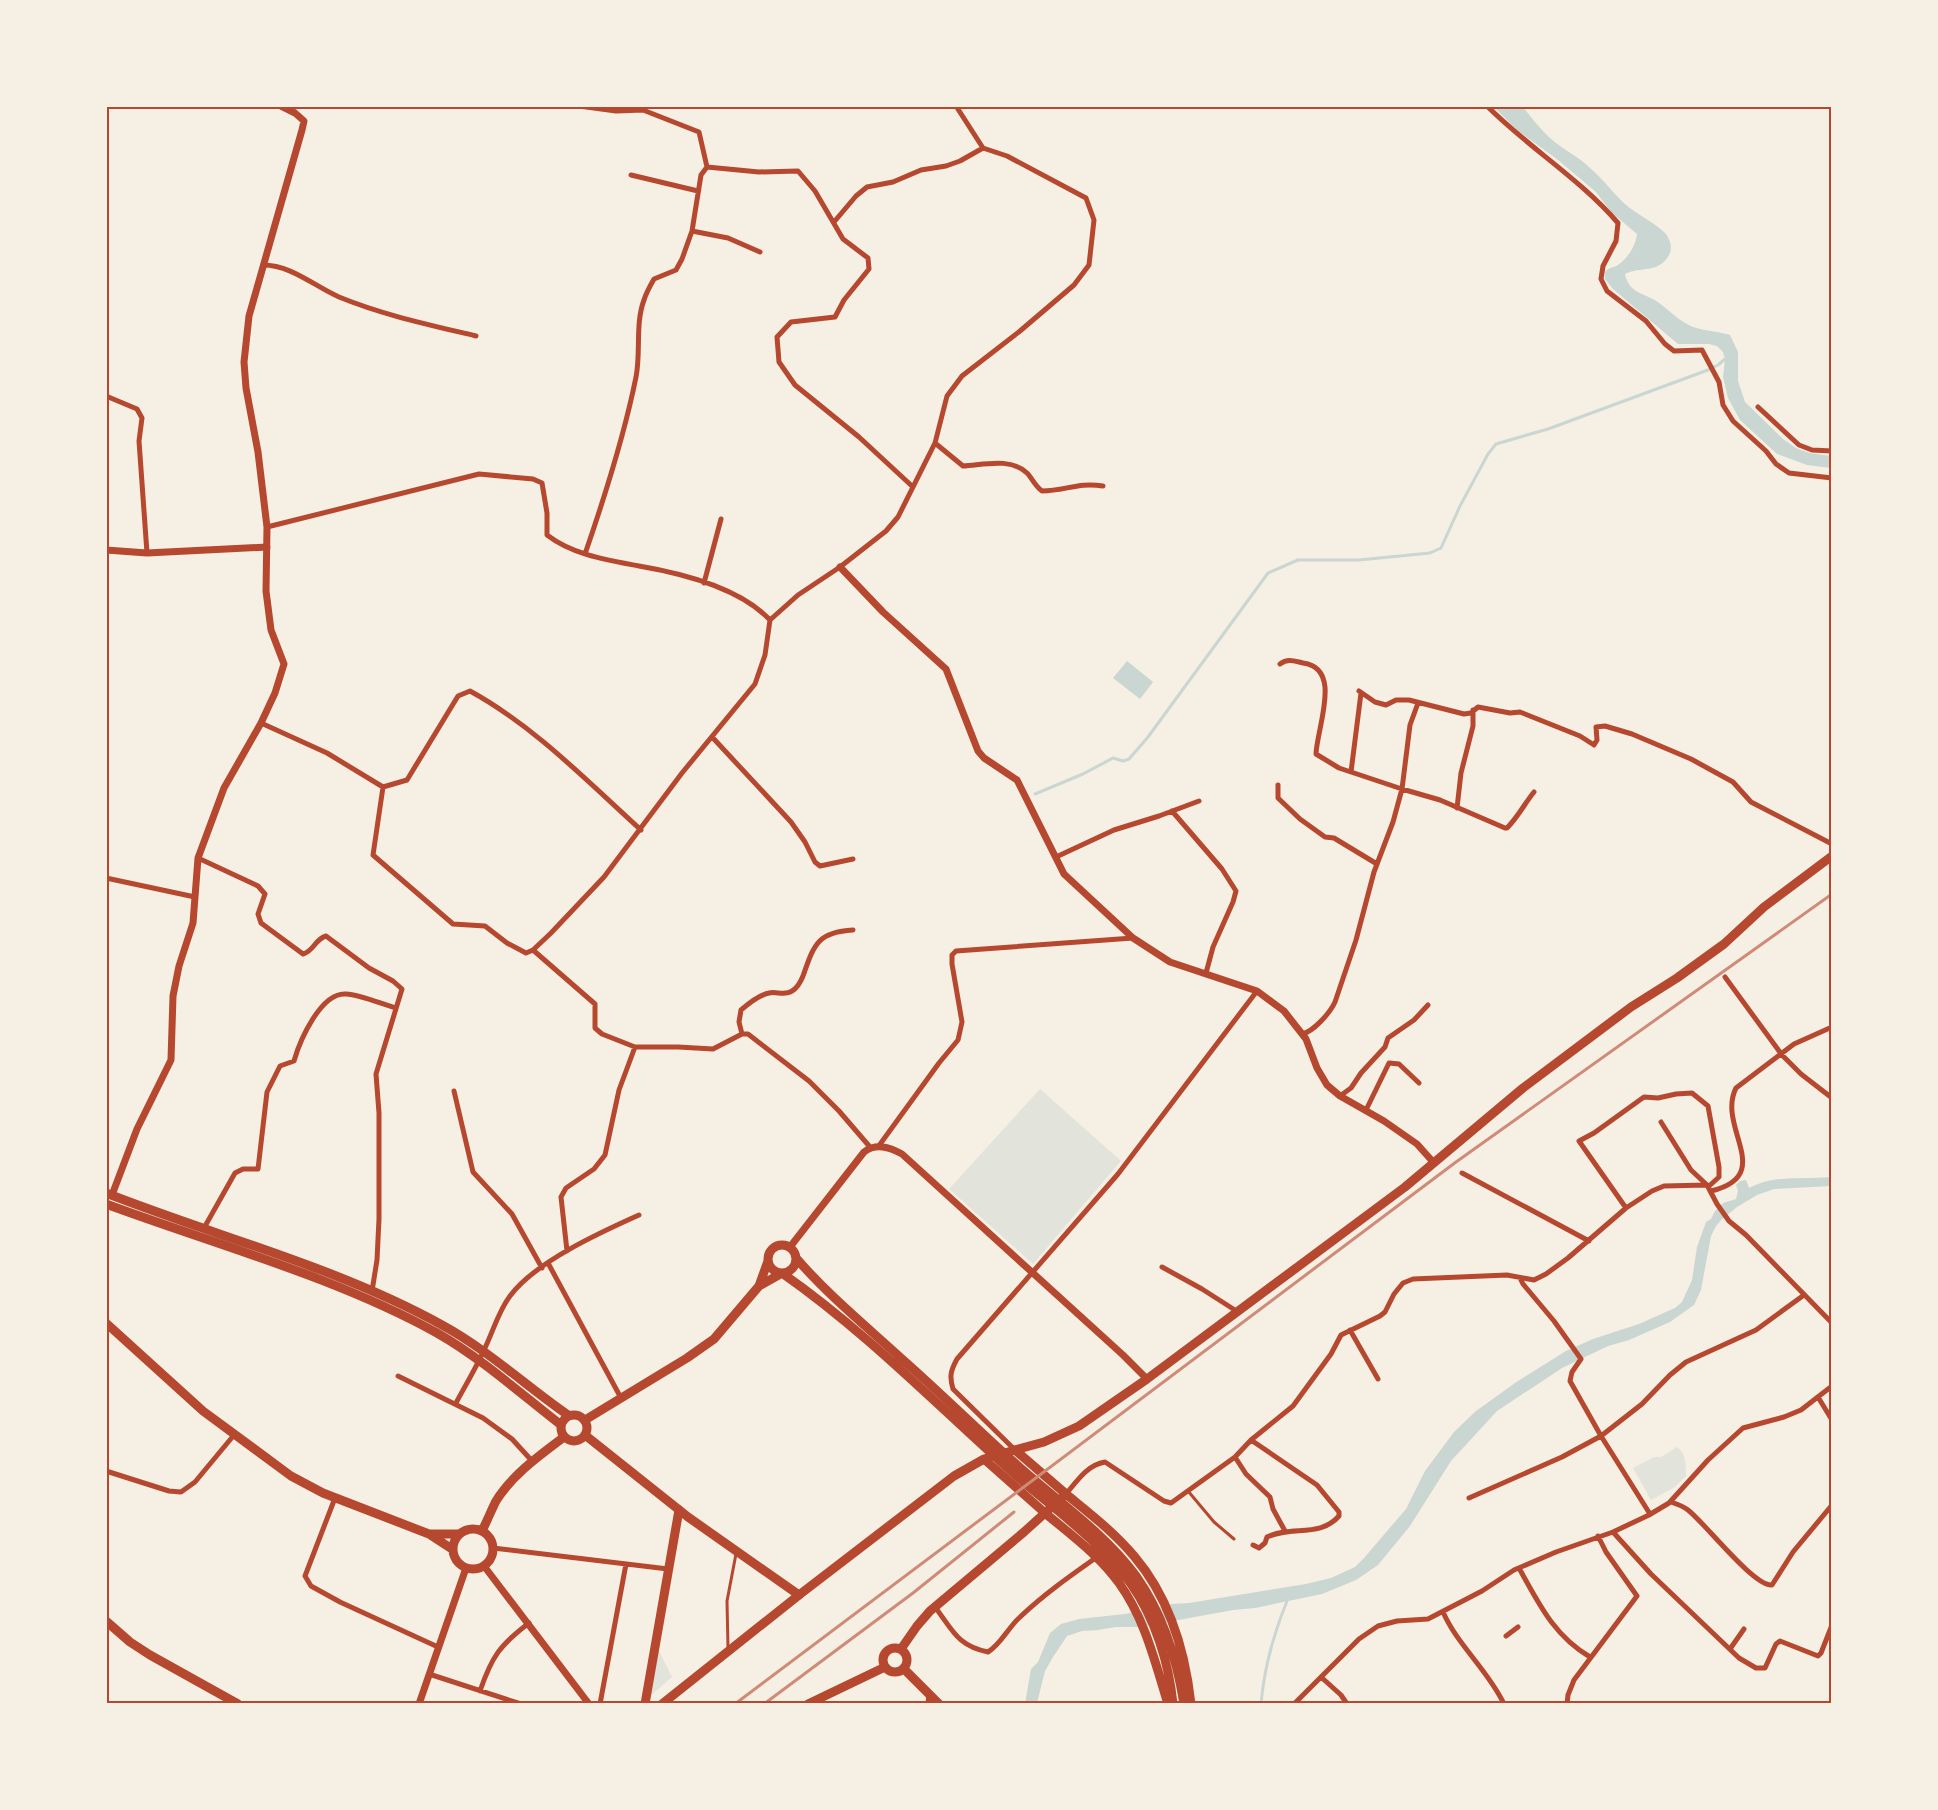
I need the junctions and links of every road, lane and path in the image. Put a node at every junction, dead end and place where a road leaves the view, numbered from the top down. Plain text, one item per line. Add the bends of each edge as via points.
1 (281, 106) edge
2 (579, 106) edge
3 (957, 106) edge
4 (1487, 106) edge
5 (983, 148) junction
6 (707, 168) junction
7 (631, 175) dead end
8 (698, 191) junction
9 (834, 222) junction
10 (692, 231) junction
11 (760, 252) dead end
12 (263, 266) junction
13 (476, 336) dead end
14 (106, 396) edge
15 (1758, 407) dead end
16 (935, 444) junction
17 (1832, 451) edge
18 (1832, 478) edge
19 (1103, 486) dead end
20 (913, 487) junction
21 (721, 519) dead end
22 (267, 527) junction
23 (267, 547) junction
24 (106, 550) edge
25 (147, 553) junction
26 (585, 554) junction
27 (840, 567) junction
28 (704, 583) junction
29 (770, 620) junction
30 (1280, 664) dead end
31 (1418, 703) junction
32 (1473, 710) junction
33 (261, 723) junction
34 (713, 738) junction
35 (1351, 772) junction
36 (1278, 785) dead end
37 (383, 787) junction
38 (1402, 789) junction
39 (1534, 792) dead end
40 (1199, 801) dead end
41 (1456, 808) junction
42 (1172, 811) junction
43 (641, 830) junction
44 (1832, 844) edge
45 (1832, 856) edge
46 (1056, 857) junction
47 (198, 858) junction
48 (853, 859) dead end
49 (1377, 864) junction
50 (106, 878) edge
51 (195, 897) junction
52 (854, 930) dead end
53 (1133, 938) junction
54 (533, 950) junction
55 (1206, 973) junction
56 (1725, 977) dead end
57 (1257, 990) junction
58 (1428, 1005) dead end
59 (396, 1008) junction
60 (1832, 1026) edge
61 (742, 1034) junction
62 (1302, 1034) junction
63 (635, 1047) junction
64 (1782, 1055) junction
65 (1419, 1083) dead end
66 (454, 1091) dead end
67 (1340, 1096) junction
68 (1832, 1098) edge
69 (1366, 1110) junction
70 (1661, 1122) dead end
71 (874, 1147) junction
72 (1434, 1163) junction
73 (1462, 1173) dead end
74 (1709, 1188) junction
75 (109, 1194) edge
76 (107, 1205) edge
77 (1626, 1208) junction
78 (639, 1215) dead end
79 (204, 1228) junction
80 (200, 1238) junction
81 (1589, 1240) junction
82 (790, 1247) junction
83 (567, 1251) junction
84 (796, 1258) junction
85 (768, 1261) junction
86 (548, 1263) junction
87 (1162, 1267) dead end
88 (542, 1268) junction
89 (1032, 1272) junction
90 (782, 1273) junction
91 (1520, 1278) junction
92 (759, 1286) junction
93 (1804, 1295) junction
94 (370, 1296) junction
95 (1238, 1312) junction
96 (106, 1323) edge
97 (1832, 1323) edge
98 (1350, 1330) junction
99 (886, 1350) junction
100 (484, 1352) junction
101 (478, 1361) junction
102 (398, 1376) dead end
103 (1147, 1379) junction
104 (1378, 1379) dead end
105 (1832, 1386) edge
106 (621, 1398) junction
107 (1818, 1398) junction
108 (456, 1403) junction
109 (568, 1415) junction
110 (585, 1420) junction
111 (1832, 1420) edge
112 (561, 1425) junction
113 (234, 1435) junction
114 (585, 1435) junction
115 (1600, 1436) junction
116 (564, 1437) junction
117 (1251, 1440) junction
118 (1015, 1450) junction
119 (1235, 1457) junction
120 (984, 1459) junction
121 (533, 1462) junction
122 (106, 1471) edge
123 (1188, 1491) junction
124 (1066, 1494) junction
125 (335, 1498) junction
126 (1469, 1498) dead end
127 (1671, 1502) junction
128 (1832, 1504) edge
129 (680, 1510) junction
130 (1045, 1513) junction
131 (1650, 1514) junction
132 (482, 1531) junction
133 (1285, 1531) junction
134 (1613, 1532) junction
135 (429, 1534) junction
136 (459, 1534) junction
137 (1598, 1536) junction
138 (1234, 1539) dead end
139 (1253, 1545) dead end
140 (493, 1548) junction
141 (452, 1550) junction
142 (736, 1552) junction
143 (1097, 1557) junction
144 (626, 1564) junction
145 (484, 1566) junction
146 (466, 1568) junction
147 (1519, 1568) junction
148 (668, 1569) junction
149 (799, 1595) junction
150 (935, 1607) junction
151 (1443, 1612) junction
152 (106, 1621) edge
153 (529, 1623) junction
154 (1832, 1625) edge
155 (1518, 1627) dead end
156 (1744, 1629) dead end
157 (1506, 1636) dead end
158 (438, 1647) junction
159 (902, 1649) junction
160 (1730, 1649) junction
161 (728, 1651) junction
162 (1590, 1657) junction
163 (1171, 1664) junction
164 (885, 1666) junction
165 (904, 1669) junction
166 (429, 1674) junction
167 (1320, 1677) junction
168 (480, 1691) junction
169 (929, 1699) edge
170 (1298, 1702) edge
171 (235, 1703) edge
172 (810, 1703) edge
173 (419, 1704) edge
174 (521, 1704) edge
175 (589, 1704) edge
176 (600, 1704) edge
177 (645, 1704) edge
178 (662, 1704) edge
179 (939, 1704) edge
180 (1170, 1704) edge
181 (1184, 1704) edge
182 (1191, 1704) edge
183 (1347, 1704) edge
184 (1504, 1704) edge
185 (1568, 1704) edge

1 - 12 street via 304,121
2 - 6 street via 643,110 699,132
3 - 5 street
4 - 18 street via 1577,181 1618,223 1616,241 1601,279 1607,291 1646,321 1674,351 1702,350 1715,372 1723,405 1733,421 1776,464 1789,473
5 - 9 street via 946,166 867,187
5 - 16 street via 1007,156 1086,198 1094,220 1089,265 1074,285 962,376 947,396
6 - 8 street via 701,175
6 - 9 street via 798,171
7 - 8 street
8 - 10 street
9 - 20 street via 843,239 868,258 869,269 835,316 792,322 777,337 779,362 795,385 859,436
10 - 11 street via 729,238
10 - 26 street via 676,270 654,279 644,299 630,407
12 - 13 street via 281,268 338,297 401,318
12 - 22 street via 249,316 244,362
14 - 25 street via 137,410 142,418 139,441
15 - 17 street via 1799,445
16 - 19 street via 963,466 1016,465 1042,491 1075,485
16 - 20 street
20 - 27 street via 886,531
21 - 28 street
22 - 23 street
22 - 26 street via 480,474 542,483 547,535
23 - 25 street
23 - 33 street via 266,591 271,630 284,664
24 - 25 street
26 - 28 street
27 - 29 street via 817,580
27 - 46 street via 946,669 978,751 1017,780
28 - 29 street via 758,607
29 - 34 street via 765,655 755,684
30 - 35 street via 1288,660 1319,668 1325,690 1316,754
31 - 32 street via 1464,714
31 - 35 street via 1401,700 1386,705 1360,692
31 - 38 street via 1410,725
32 - 41 street
32 - 44 street via 1478,707 1520,712 1594,745 1595,729 1599,726 1632,734 1716,772 1733,782 1751,802
33 - 37 street via 327,753
33 - 47 street via 224,788
34 - 43 street
34 - 48 street via 791,822 815,862 820,866
35 - 38 street
36 - 49 street via 1278,798 1300,819
37 - 43 street via 406,780 458,696 470,691 495,705 562,758
37 - 54 street via 373,855 453,924 485,926 526,953
38 - 41 street
38 - 49 street
39 - 41 street via 1507,828
40 - 42 street
42 - 46 street via 1114,830
42 - 55 street via 1236,891
43 - 54 street via 604,877
45 - 72 main road via 1764,907 1724,944 1523,1088
46 - 53 street via 1064,874
47 - 51 street
47 - 59 street via 258,886 265,894 258,914 261,923 303,954 326,936 393,981 402,988
49 - 62 street via 1332,1009
50 - 51 street
51 - 75 street via 193,923 173,996 171,1060
52 - 61 street via 823,938 815,945 801,981 792,991 769,993 741,1010
53 - 55 street via 1170,962
53 - 71 street via 956,951 952,964 962,1022 958,1040
54 - 63 street via 595,1004 595,1028
55 - 57 street
56 - 64 street
57 - 62 street via 1284,1011
57 - 89 street via 1118,1174
58 - 67 street via 1388,1038 1385,1047
59 - 79 street via 348,994 337,994 319,1008 294,1060 280,1066 267,1092 258,1169 235,1173
59 - 94 street via 376,1074 379,1219
60 - 64 street via 1794,1044
61 - 63 street via 713,1049
61 - 71 street via 748,1034 808,1081
62 - 67 street via 1323,1081
63 - 83 street via 619,1090 605,1155 594,1169 566,1188 561,1197
64 - 68 street
64 - 74 street via 1736,1088 1731,1110 1742,1150 1742,1170 1734,1182
65 - 69 street via 1399,1064 1389,1063
66 - 88 street via 473,1172 512,1214
67 - 69 street
69 - 72 street via 1417,1144
70 - 74 street via 1691,1170
71 - 82 street via 864,1152
71 - 89 street via 889,1147 902,1154
72 - 95 main road
73 - 81 street
74 - 77 street via 1664,1186
74 - 77 street via 1719,1177 1719,1167 1708,1106 1692,1093 1644,1097 1579,1141
74 - 93 street via 1729,1221
75 - 76 main road
75 - 79 main road
76 - 80 main road
77 - 81 street
78 - 83 street
79 - 80 main road
79 - 94 main road via 325,1272
80 - 94 main road
81 - 91 street via 1546,1274 1534,1280
82 - 84 main road
82 - 85 main road via 773,1248
83 - 86 street
84 - 90 main road via 791,1270
84 - 99 main road
85 - 90 main road
85 - 92 main road
86 - 88 street
86 - 106 street
87 - 95 street
88 - 100 street via 512,1294
89 - 103 street
89 - 118 street via 950,1371 953,1389
90 - 92 main road
90 - 99 main road
91 - 98 street via 1488,1275 1408,1280 1394,1294 1385,1312
91 - 115 street via 1581,1359 1570,1382
92 - 106 main road via 714,1339
93 - 97 street
93 - 115 street via 1756,1330 1686,1362 1642,1404
94 - 100 main road via 442,1325
94 - 101 main road
95 - 103 main road
96 - 113 main road via 202,1411
98 - 104 street
98 - 117 street via 1341,1335 1293,1406
99 - 163 main road via 1094,1531 1125,1563 1152,1603 1164,1631
100 - 101 street
100 - 109 main road
101 - 108 street
101 - 112 main road
102 - 108 street
103 - 118 main road via 1079,1426
105 - 107 street
106 - 110 main road
107 - 111 street
107 - 127 street via 1785,1417 1743,1428
108 - 121 street via 502,1432
109 - 110 main road via 577,1414
109 - 112 main road
110 - 114 main road
112 - 116 main road
113 - 122 street via 195,1482 181,1492
113 - 125 main road via 291,1476
114 - 116 main road via 573,1441
114 - 129 main road
115 - 126 street
115 - 131 street
116 - 121 main road
117 - 119 street
117 - 133 street via 1317,1485 1339,1512 1340,1516 1323,1528
118 - 120 main road
118 - 124 main road
119 - 123 street
119 - 133 street via 1270,1497
120 - 130 main road
120 - 149 main road via 936,1488
121 - 132 main road via 504,1490
123 - 124 street via 1172,1503 1164,1501 1105,1462 1083,1473
123 - 138 lane
124 - 130 main road
124 - 182 main road via 1133,1555 1163,1600 1184,1661
125 - 135 main road
125 - 158 street via 305,1576 311,1586
127 - 128 street via 1688,1511 1738,1562 1768,1586
127 - 131 street
129 - 142 main road
129 - 148 main road
130 - 143 main road
130 - 150 main road
131 - 134 street
132 - 136 main road via 469,1529
132 - 140 main road
133 - 139 street via 1267,1537 1259,1548
134 - 137 street
134 - 160 street
135 - 136 main road
135 - 141 main road
136 - 141 main road
137 - 147 street
137 - 162 street via 1637,1596
140 - 144 street
140 - 145 main road
141 - 146 main road via 457,1562
142 - 149 main road
142 - 161 lane via 727,1601
143 - 150 street via 1047,1593 988,1652 968,1646 955,1636
143 - 180 main road via 1133,1606
144 - 148 street
144 - 176 street
145 - 146 main road
145 - 153 street
146 - 158 street
147 - 151 street
147 - 162 street via 1549,1621 1566,1640
148 - 177 main road
149 - 161 main road
150 - 159 main road
151 - 167 street via 1428,1619 1378,1626
151 - 184 street
152 - 171 main road via 150,1655
153 - 168 street via 495,1654
153 - 175 street
154 - 160 street via 1818,1656 1780,1641 1760,1670
155 - 157 street
156 - 160 street
158 - 166 street
159 - 164 main road via 894,1647 887,1651 883,1658
159 - 165 main road via 908,1659
161 - 178 main road
162 - 185 street via 1574,1680
163 - 180 main road
163 - 181 main road
164 - 165 main road via 894,1672
164 - 172 main road
165 - 169 main road
166 - 168 street
166 - 173 street
167 - 170 street
167 - 183 street
168 - 174 street
169 - 179 main road

